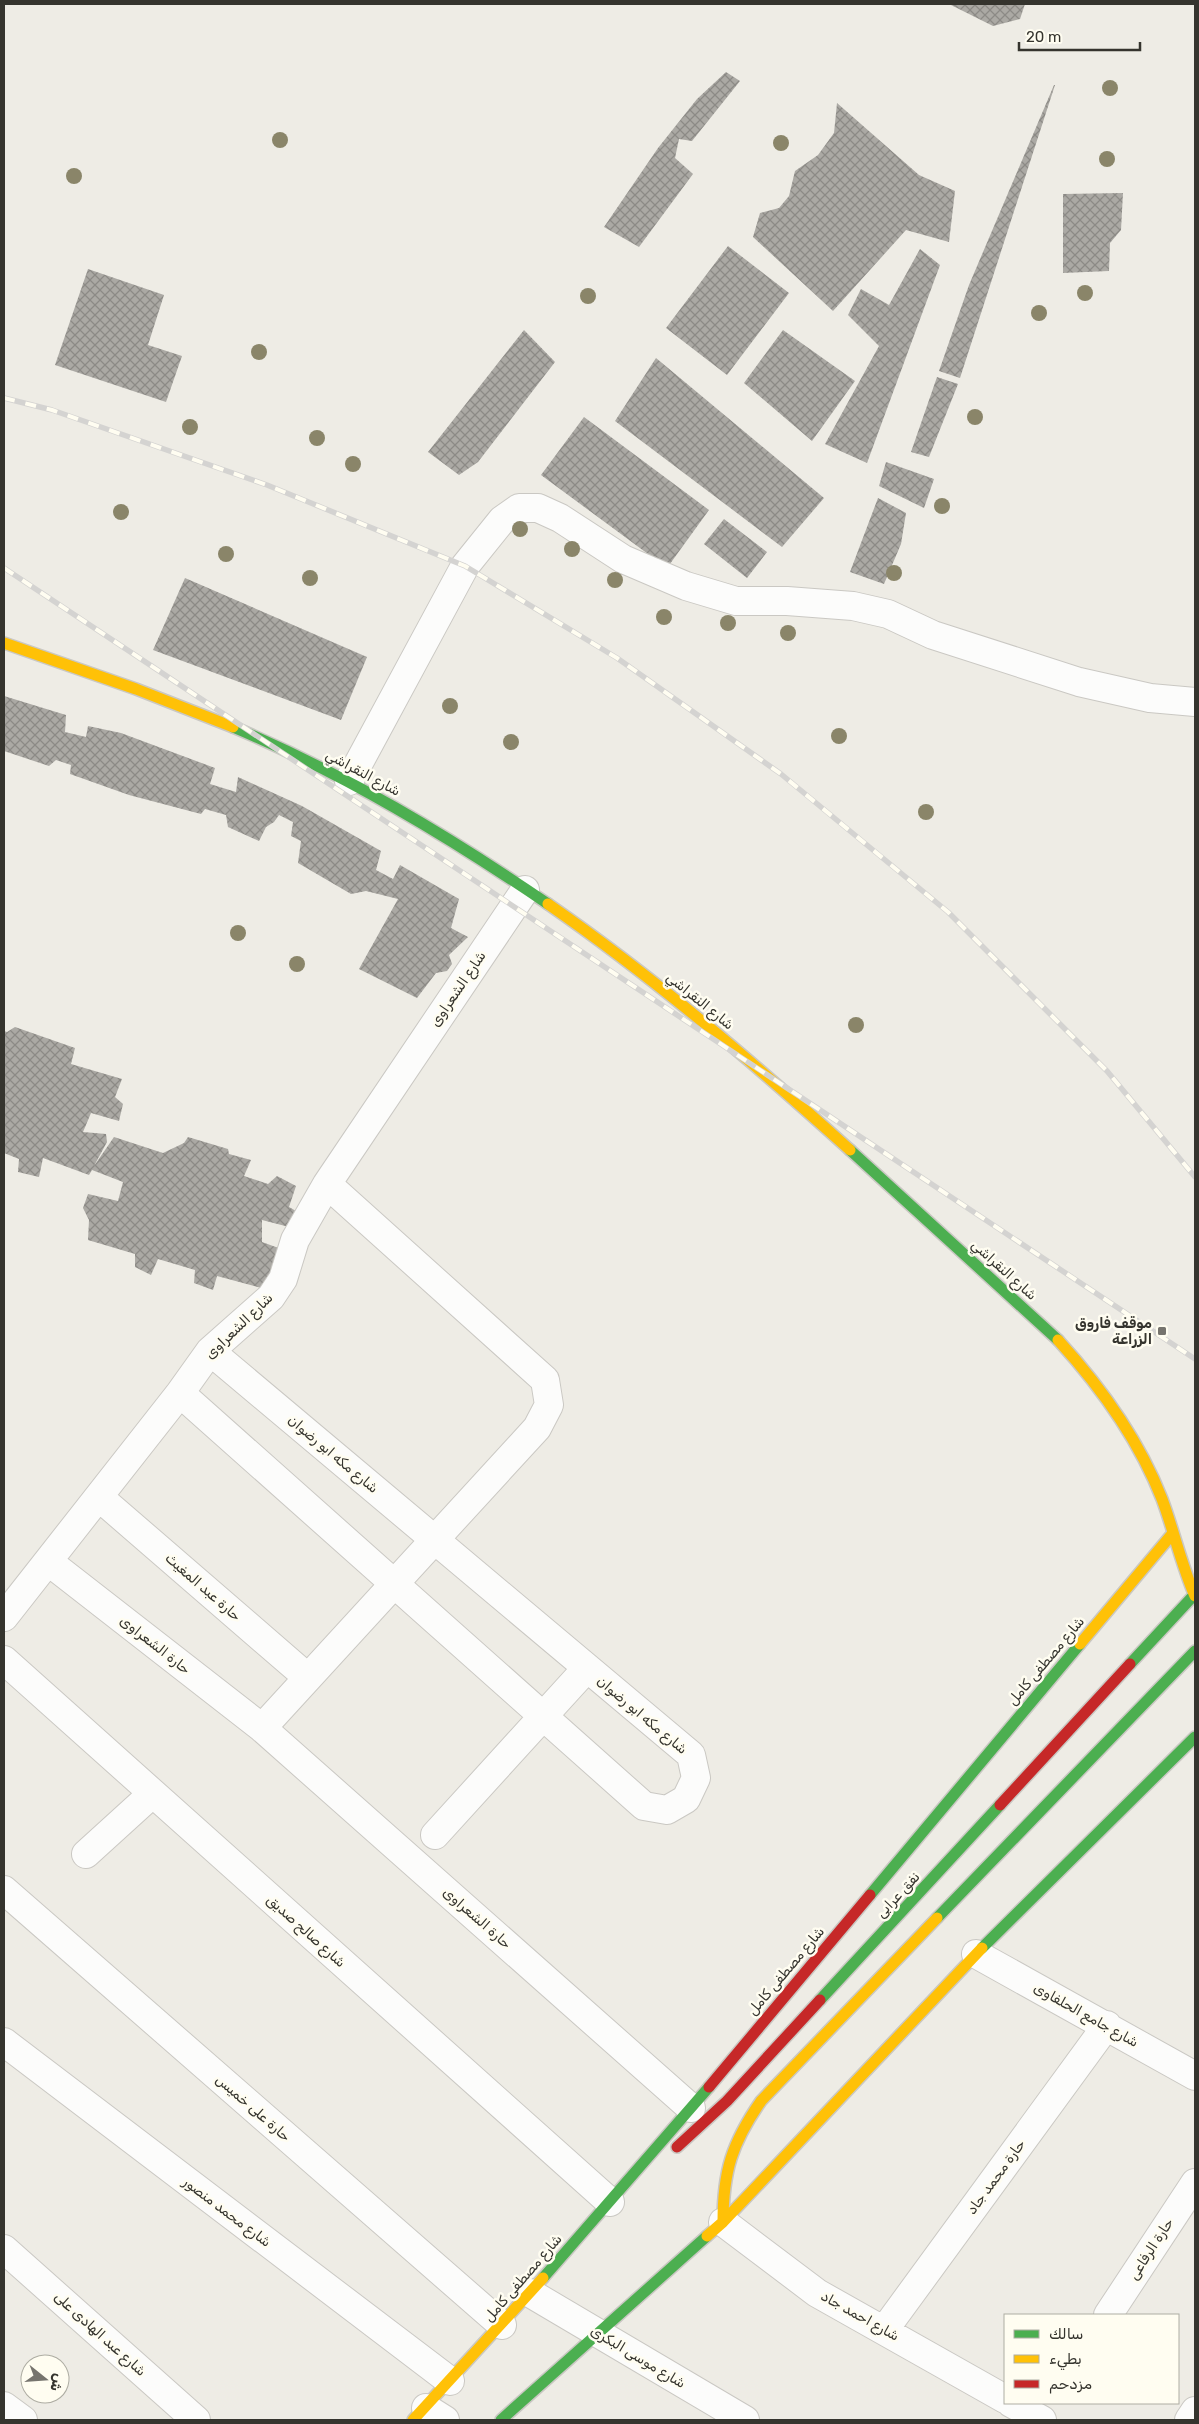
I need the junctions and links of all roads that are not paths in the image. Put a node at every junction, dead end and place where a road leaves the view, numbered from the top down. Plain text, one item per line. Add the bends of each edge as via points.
1 (4, 643) edge
2 (1195, 702) edge
3 (349, 781) junction
4 (524, 890) junction
5 (327, 1184) junction
6 (210, 1351) junction
7 (180, 1393) junction
8 (99, 1497) junction
9 (1173, 1533) junction
10 (434, 1539) junction
11 (49, 1562) junction
12 (394, 1583) junction
13 (1195, 1595) edge
14 (4, 1618) edge
15 (1195, 1651) edge
16 (4, 1660) edge
17 (587, 1668) junction
18 (307, 1677) junction
19 (543, 1716) junction
20 (262, 1728) junction
21 (1195, 1737) edge
22 (152, 1794) junction
23 (435, 1835) dead end
24 (86, 1854) dead end
25 (4, 1890) edge
26 (976, 1954) junction
27 (1107, 2025) junction
28 (4, 2042) edge
29 (1195, 2076) edge
30 (691, 2108) junction
31 (1195, 2183) edge
32 (610, 2202) junction
33 (723, 2222) junction
34 (4, 2249) edge
35 (530, 2292) junction
36 (1109, 2314) edge
37 (502, 2325) junction
38 (885, 2329) junction
39 (598, 2334) junction
40 (450, 2381) junction
41 (1004, 2398) edge
42 (1014, 2404) edge
43 (4, 2406) edge
44 (1195, 2411) edge
45 (1042, 2415) edge
46 (428, 2416) edge
47 (23, 2420) edge
48 (196, 2420) edge
49 (502, 2420) edge
50 (745, 2420) edge
51 (1189, 2420) edge

1 - 3 main road, شارع النقراشي via 162,697 258,736
2 - 3 street via 1150,698 1079,682 933,636 888,614 853,606 736,601 686,586 623,559 560,518 538,508 519,508 502,520 465,566
3 - 4 main road, شارع النقراشي via 439,833
4 - 5 street, شارع الشعراوى
4 - 9 main road, شارع النقراشي via 606,946 755,1065 1045,1327 1079,1362 1108,1401 1156,1485
5 - 6 street, شارع الشعراوى via 295,1240 283,1279 271,1297
5 - 10 street via 545,1380 549,1405 536,1428
6 - 7 street, شارع الشعراوى
6 - 10 street, شارع مكه ابو رضوان
7 - 8 street, شارع الشعراوى
7 - 12 street, شارع مكه ابو رضوان
8 - 11 street, شارع الشعراوى
8 - 18 street, حارة عبد المغيث
9 - 13 main road, شارع النقراشي
9 - 30 main road, شارع مصطفى كامل
10 - 12 street
10 - 17 street, شارع مكه ابو رضوان
11 - 14 street, شارع الشعراوى
11 - 20 street, حارة الشعراوى
12 - 18 street
12 - 19 street, شارع مكه ابو رضوان
13 - 32 main road, نفق عرابى via 727,2101
15 - 33 main road via 761,2100 739,2132 726,2165 722,2190
16 - 22 street, شارع صالح صديق
17 - 19 street
17 - 19 street, شارع مكه ابو رضوان via 690,1755 696,1778 686,1799 667,1810 644,1806
18 - 20 street
19 - 23 street
20 - 30 street, حارة الشعراوى
21 - 26 main road
22 - 24 street
22 - 32 street, شارع صالح صديق
25 - 37 street, حارة على خميس
26 - 27 street, شارع جامع الحلفاوى
26 - 33 main road
27 - 29 street, شارع جامع الحلفاوى
27 - 38 street, حارة محمد جاد
28 - 40 street, شارع محمد منصور
30 - 32 main road, شارع مصطفى كامل
31 - 36 street, حارة الرفاعى
32 - 35 main road, شارع مصطفى كامل
33 - 38 street, شارع احمد جاد via 817,2293
33 - 39 main road
34 - 48 street, شارع عبد الهادى على
35 - 37 main road, شارع مصطفى كامل
35 - 39 street, شارع موسى البكرى
37 - 40 main road, شارع مصطفى كامل
38 - 41 street, شارع احمد جاد
39 - 49 main road
39 - 50 street, شارع موسى البكرى
40 - 46 main road, شارع مصطفى كامل
42 - 45 street
43 - 47 street
44 - 51 street

